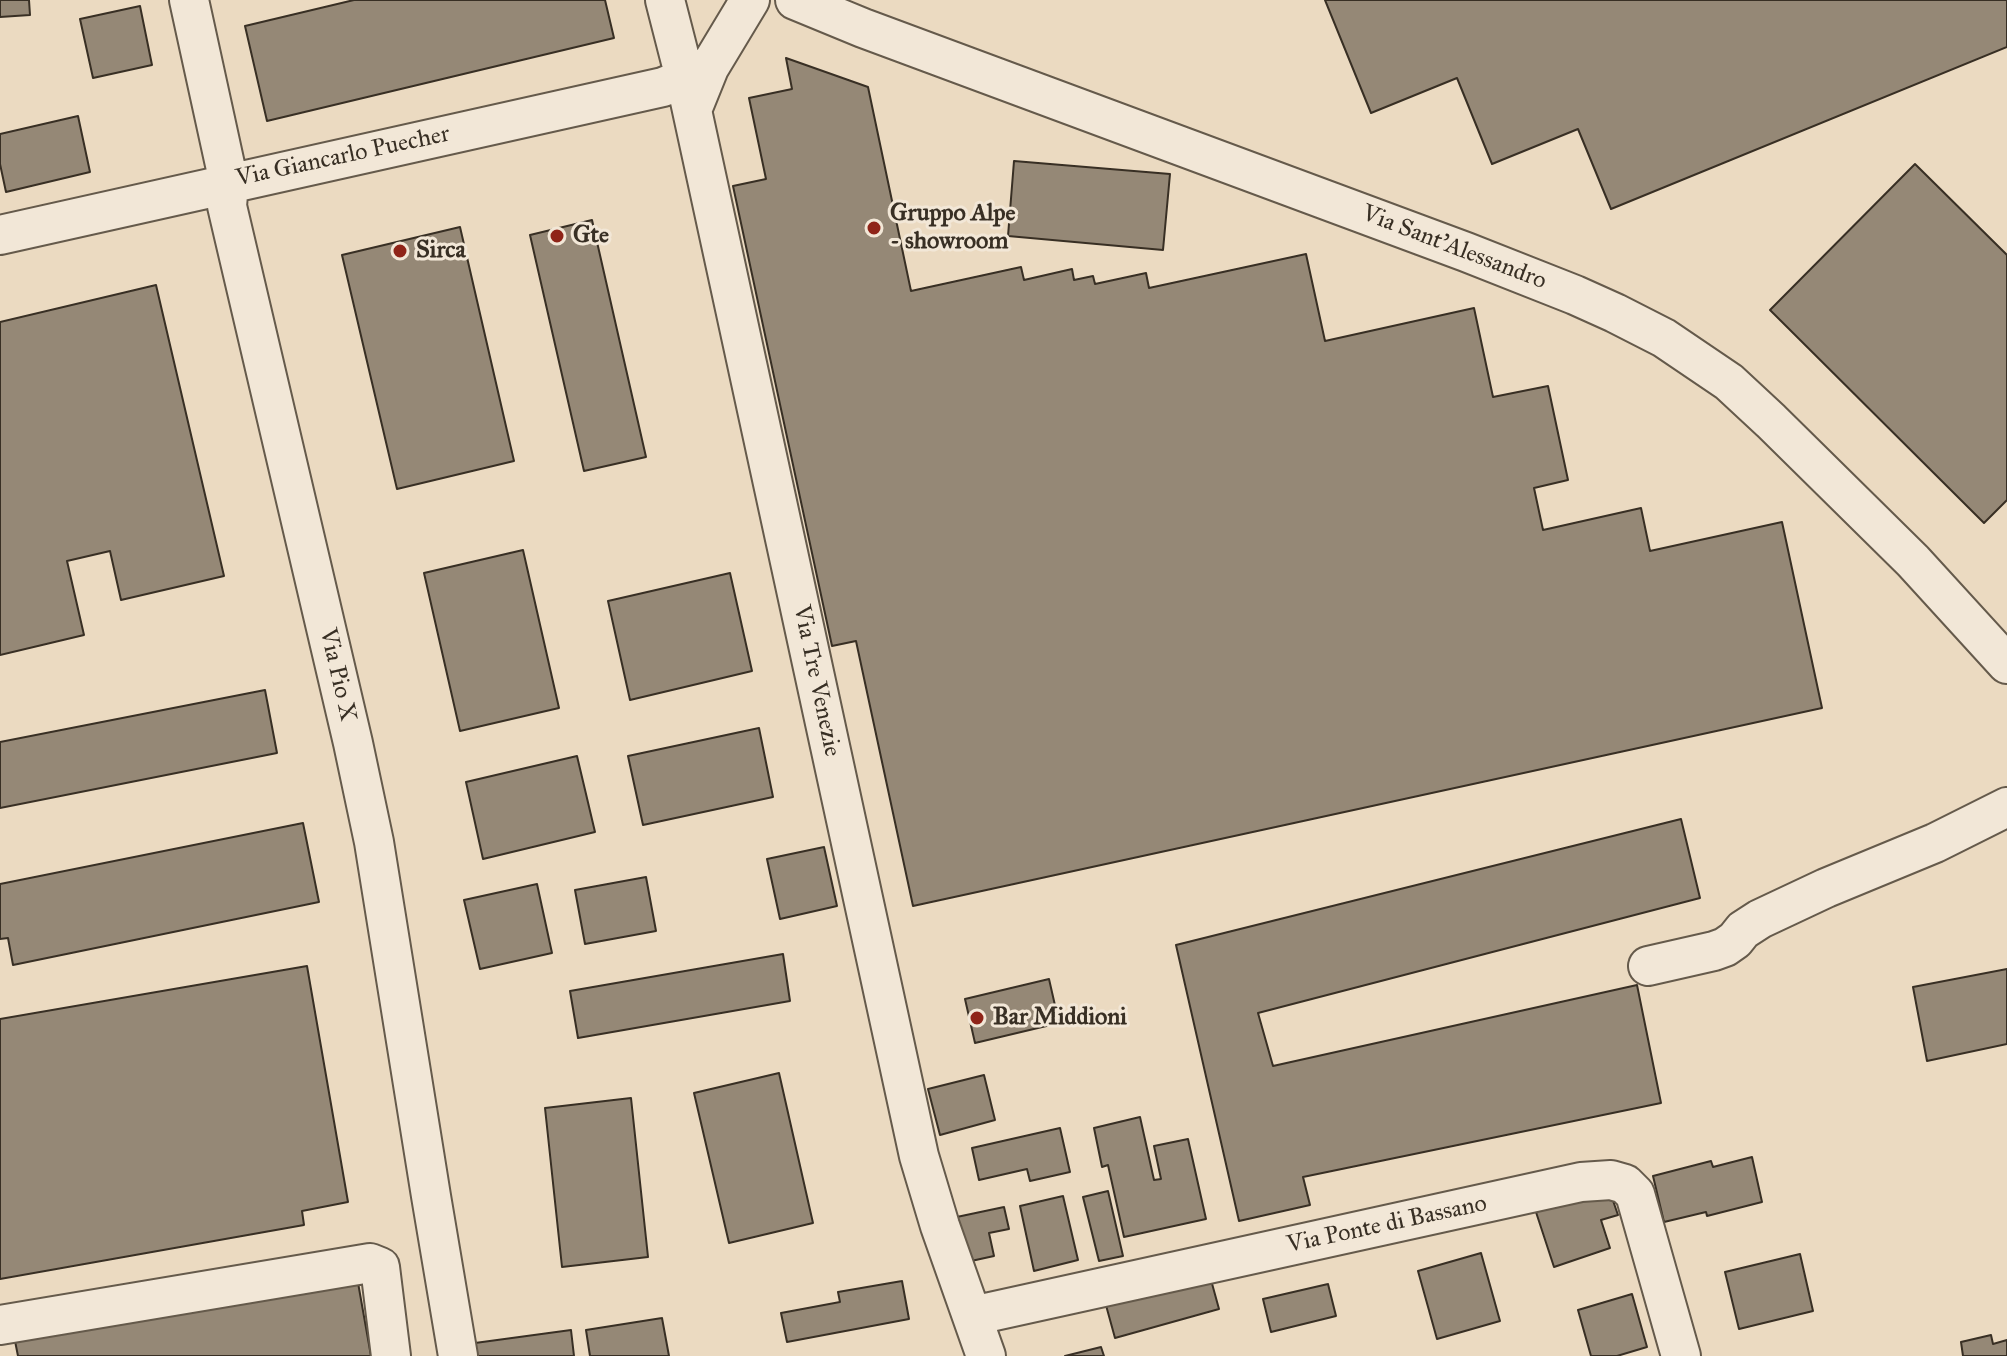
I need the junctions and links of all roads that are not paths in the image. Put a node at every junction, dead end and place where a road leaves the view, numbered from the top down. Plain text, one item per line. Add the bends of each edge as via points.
1 (189, 0) edge
2 (750, 0) edge
3 (795, 0) edge
4 (672, 7) edge
5 (688, 94) junction
6 (229, 183) junction
7 (0, 235) edge
8 (2007, 664) edge
9 (2007, 807) edge
10 (1648, 966) dead end
11 (972, 1316) junction
12 (0, 1325) edge
13 (391, 1356) edge
14 (458, 1356) edge
15 (986, 1356) edge
16 (1681, 1356) edge

1 - 6 street, Via Pio X
2 - 5 street
3 - 8 street, Via Sant'Alessandro via 1466,252 1664,338 1729,382 1771,421 1913,561
4 - 5 street, Via Tre Venezie
5 - 6 street, Via Giancarlo Puecher via 663,87
5 - 11 street, Via Tre Venezie via 919,1156
6 - 7 street, Via Giancarlo Puecher
6 - 14 street, Via Pio X via 227,206 374,842
9 - 10 street via 1751,923 1725,947
11 - 15 street, Via Tre Venezie
11 - 16 street, Via Ponte di Bassano via 1601,1179 1625,1184 1635,1194
12 - 13 street via 370,1263 380,1267

